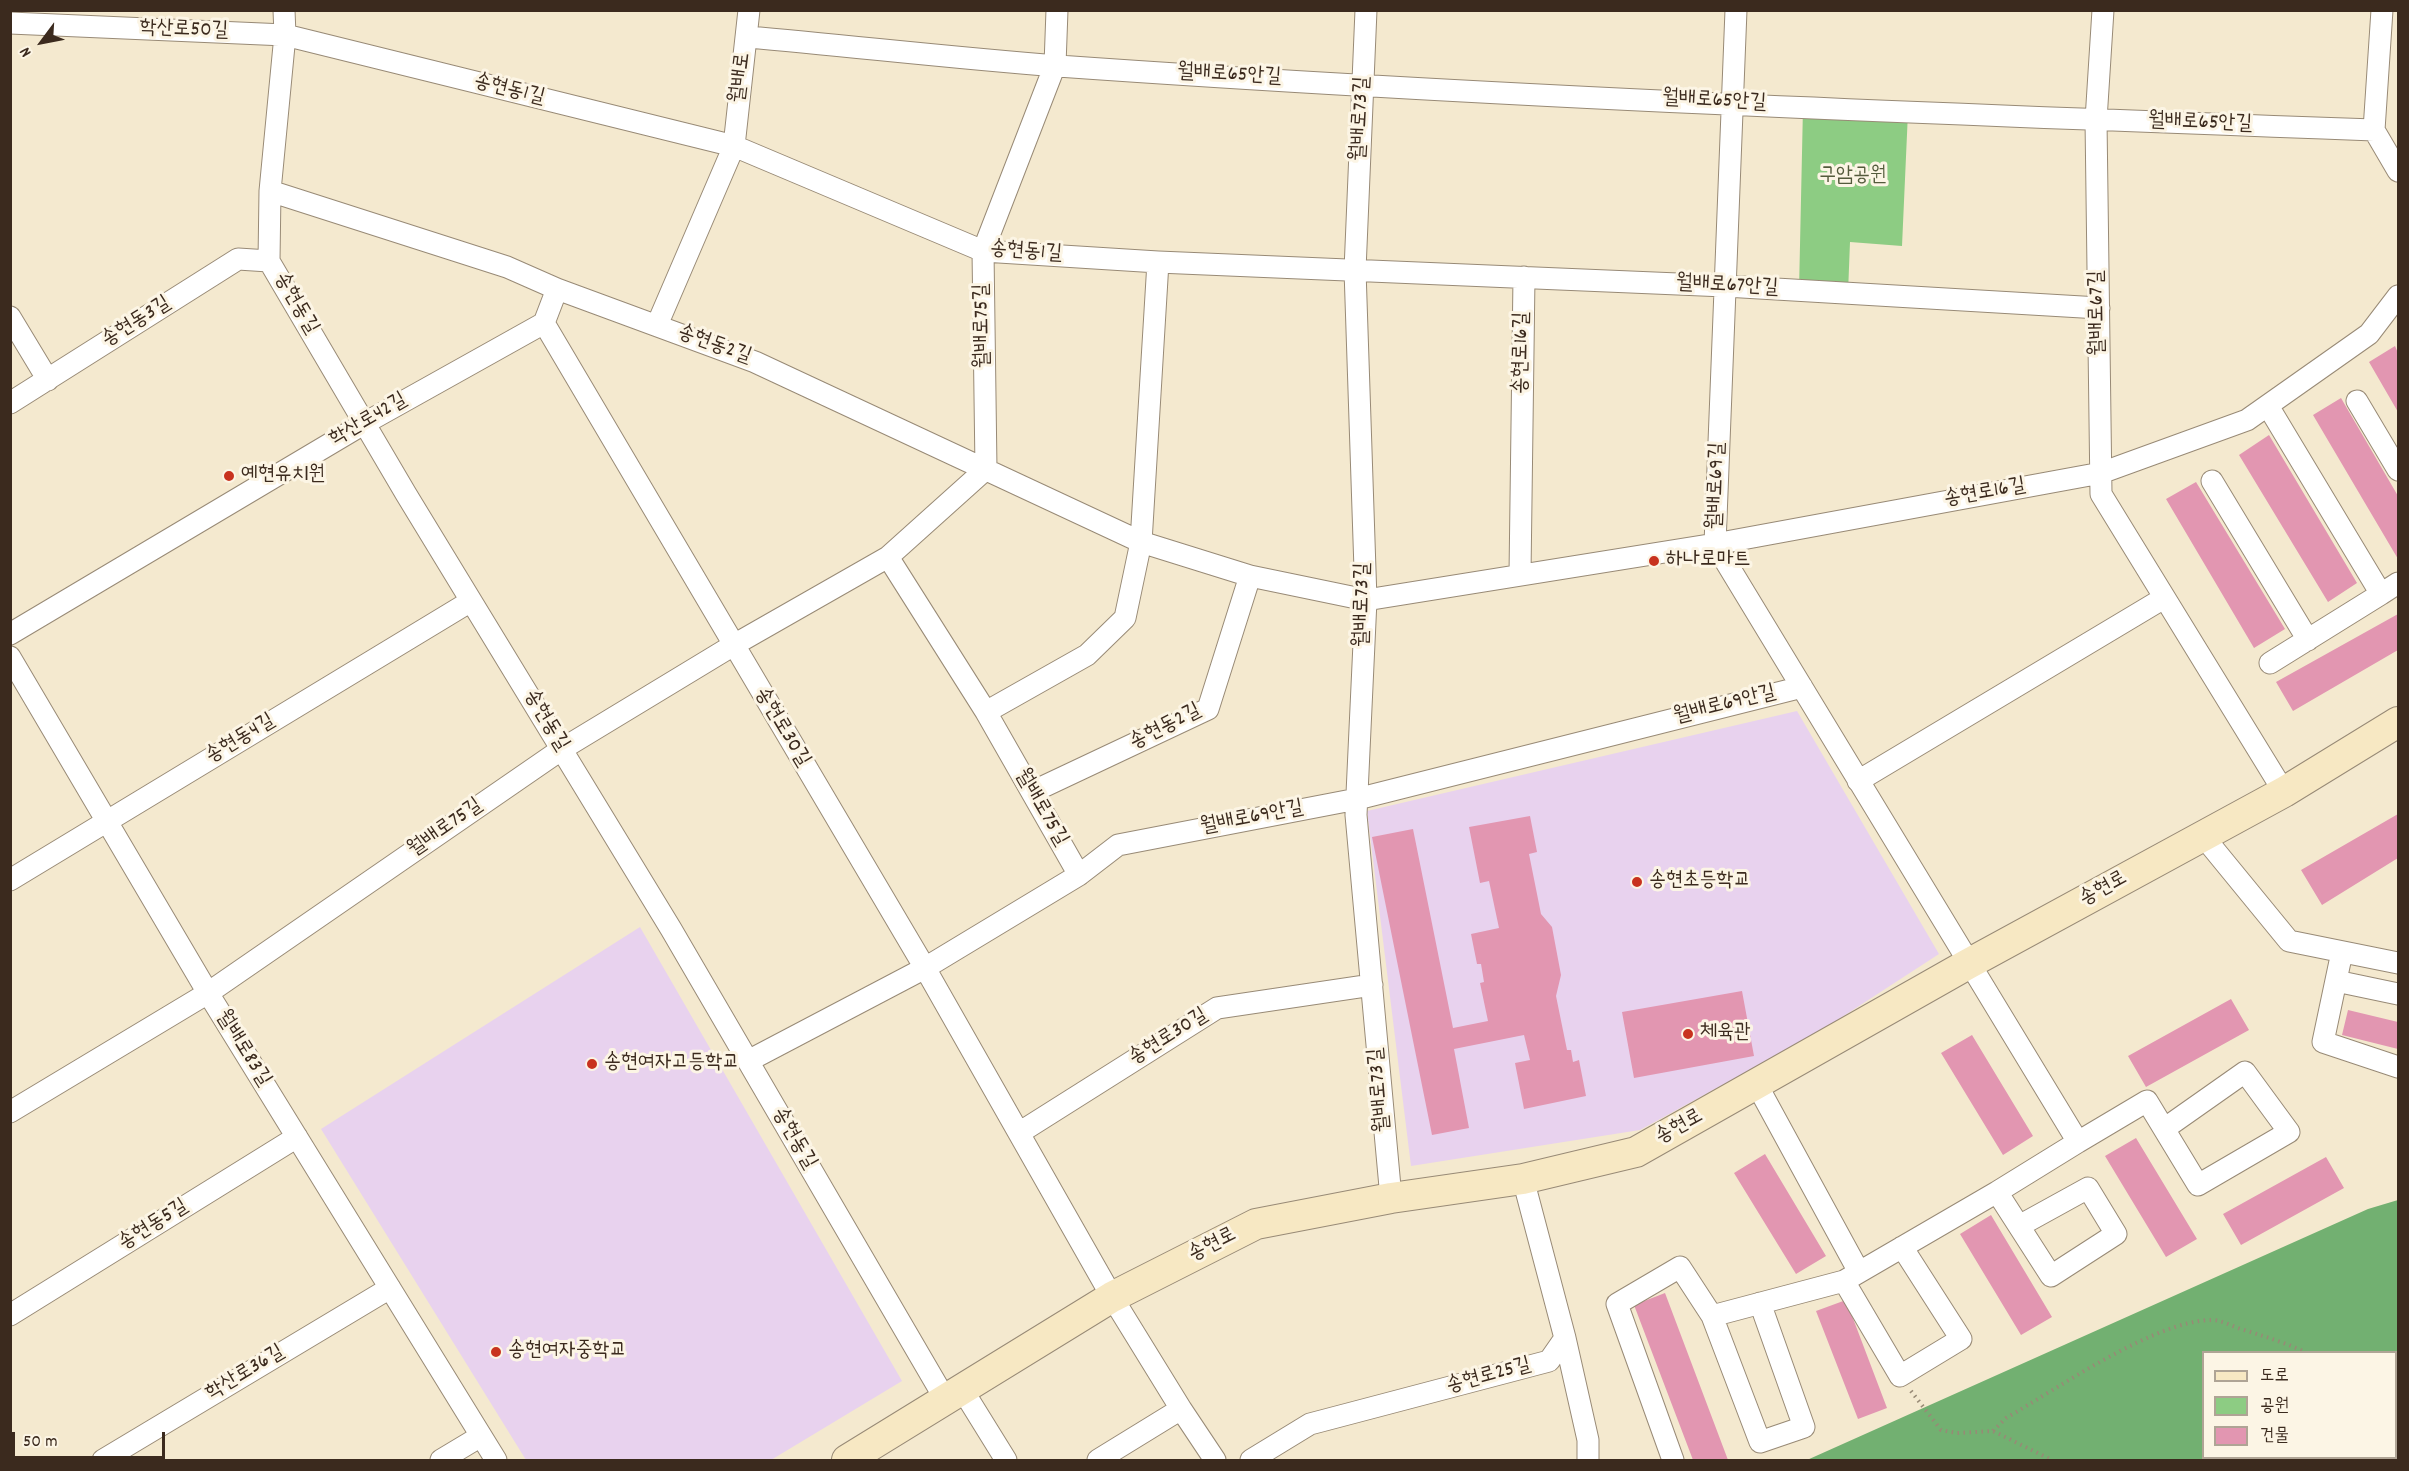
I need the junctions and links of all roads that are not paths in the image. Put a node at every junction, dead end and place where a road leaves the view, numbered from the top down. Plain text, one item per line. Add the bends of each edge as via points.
1 (284, 10) edge
2 (749, 10) edge
3 (1057, 10) edge
4 (1366, 10) edge
5 (1736, 10) edge
6 (2103, 10) edge
7 (2382, 10) edge
8 (10, 23) edge
9 (285, 35) junction
10 (748, 37) junction
11 (1055, 65) junction
12 (1364, 84) junction
13 (1733, 103) junction
14 (2096, 120) junction
15 (2374, 130) junction
16 (734, 146) junction
17 (2398, 171) edge
18 (270, 191) junction
19 (983, 251) junction
20 (269, 261) junction
21 (1158, 262) junction
22 (1355, 270) junction
23 (1524, 277) junction
24 (1725, 286) junction
25 (557, 289) junction
26 (2398, 296) edge
27 (2099, 308) junction
28 (10, 317) edge
29 (544, 323) junction
30 (657, 325) junction
31 (48, 380) junction
32 (2357, 401) dead end
33 (10, 403) edge
34 (2268, 406) junction
35 (365, 423) junction
36 (986, 469) junction
37 (2398, 470) edge
38 (2101, 473) junction
39 (2212, 481) dead end
40 (1141, 542) junction
41 (1715, 544) junction
42 (888, 557) junction
43 (1520, 574) junction
44 (1250, 576) junction
45 (2390, 589) edge
46 (2164, 598) junction
47 (1366, 600) junction
48 (471, 601) junction
49 (10, 634) edge
50 (2308, 640) junction
51 (732, 646) junction
52 (10, 657) edge
53 (2270, 663) dead end
54 (1802, 687) junction
55 (986, 712) junction
56 (2398, 722) edge
57 (562, 749) junction
58 (1858, 781) junction
59 (1032, 792) junction
60 (2284, 792) junction
61 (1357, 799) junction
62 (107, 821) junction
63 (2203, 836) junction
64 (1079, 875) junction
65 (10, 880) edge
66 (2342, 952) junction
67 (2398, 963) edge
68 (1968, 964) junction
69 (925, 968) junction
70 (2336, 981) junction
71 (1372, 985) junction
72 (208, 993) junction
73 (2398, 994) edge
74 (748, 1061) junction
75 (2398, 1067) edge
76 (1757, 1085) junction
77 (10, 1112) edge
78 (2164, 1129) junction
79 (1018, 1133) junction
80 (297, 1137) junction
81 (2078, 1142) junction
82 (1523, 1179) junction
83 (1997, 1192) junction
84 (1391, 1198) junction
85 (2019, 1226) junction
86 (1902, 1247) junction
87 (1852, 1276) junction
88 (390, 1288) junction
89 (1112, 1297) junction
90 (1760, 1303) junction
91 (10, 1315) edge
92 (1712, 1316) junction
93 (1565, 1338) junction
94 (954, 1394) junction
95 (1181, 1408) junction
96 (481, 1436) junction
97 (103, 1461) edge
98 (441, 1461) edge
99 (496, 1461) edge
100 (847, 1461) edge
101 (1006, 1461) edge
102 (1098, 1461) edge
103 (1215, 1461) edge
104 (1251, 1461) edge
105 (1588, 1461) edge
106 (1673, 1461) edge

1 - 9 street, 송현동길
2 - 10 street, 월배로
3 - 11 street, 월배로75길
4 - 12 street, 월배로73길
5 - 13 street, 월배로69길
6 - 14 street, 월배로67길
7 - 15 street
8 - 9 street, 학산로50길
9 - 16 street, 송현동1길
9 - 18 street, 송현동길
10 - 11 street
10 - 16 street, 월배로
11 - 12 street, 월배로65안길
11 - 19 street, 월배로75길
12 - 13 street, 월배로65안길
12 - 22 street, 월배로73길
13 - 14 street, 월배로65안길
13 - 24 street, 월배로69길
14 - 15 street, 월배로65안길
14 - 27 street, 월배로67길
15 - 17 street
16 - 19 street, 송현동1길
16 - 30 street
18 - 20 street, 송현동길
18 - 25 street, 송현동2길 via 507,267
19 - 21 street, 송현동1길
19 - 36 street, 월배로75길
20 - 31 street, 송현동3길 via 238,259
20 - 35 street, 송현동길
21 - 22 street, 송현동1길
21 - 40 street
22 - 23 street, 월배로67안길
22 - 47 street, 월배로73길
23 - 24 street, 월배로67안길
23 - 43 street, 송현로16길
24 - 27 street, 월배로67안길
24 - 41 street, 월배로69길
25 - 29 street
25 - 30 street, 송현동2길
26 - 34 street, 송현로16길 via 2368,334
27 - 38 street, 월배로67길
28 - 31 street
29 - 35 street, 학산로42길
29 - 51 street, 송현로30길
30 - 36 street, 송현동2길 via 755,362
31 - 33 street, 송현동3길
32 - 37 street
34 - 38 street, 송현로16길 via 2247,420
34 - 45 street
35 - 48 street, 송현동길
35 - 49 street, 학산로42길
36 - 40 street, 송현동2길
36 - 42 street, 월배로75길
38 - 41 street, 송현로16길
38 - 46 street, 월배로67길 via 2101,494
39 - 50 street
40 - 44 street, 송현동2길
40 - 55 street via 1125,618 1087,655
41 - 43 street, 송현로16길
41 - 54 street, 월배로69길
42 - 51 street, 월배로75길
42 - 55 street, 월배로75길
43 - 47 street, 송현로16길
44 - 47 street, 송현동2길
44 - 59 street, 송현동2길 via 1208,709
45 - 50 street
46 - 58 street
46 - 60 street, 월배로67길
47 - 61 street, 월배로73길
48 - 57 street, 송현동길
48 - 62 street, 송현동4길
50 - 53 street
51 - 57 street, 월배로75길
51 - 69 street, 송현로30길
52 - 62 street, 월배로83길
54 - 58 street, 월배로69길
54 - 61 street, 월배로69안길
55 - 59 street, 월배로75길
56 - 60 main road, 송현로
57 - 72 street, 월배로75길
57 - 74 street, 송현동길
58 - 68 street, 월배로69길
59 - 64 street, 월배로75길
60 - 63 main road, 송현로
61 - 64 street, 월배로69안길 via 1118,846
61 - 71 street, 월배로73길
62 - 65 street, 송현동4길
62 - 72 street, 월배로83길
63 - 66 street via 2289,941
63 - 68 main road, 송현로
64 - 69 street, 월배로69안길
66 - 67 street
66 - 70 street
68 - 76 main road, 송현로
68 - 81 street, 월배로69길
69 - 74 street, 월배로69안길
69 - 79 street, 송현로30길
70 - 73 street
70 - 75 street via 2323,1042
71 - 79 street, 송현로30길 via 1217,1008
71 - 84 street, 월배로73길
72 - 77 street, 월배로75길
72 - 80 street, 월배로83길
74 - 94 street, 송현동길
76 - 82 main road, 송현로 via 1636,1152
76 - 87 street
78 - 78 street via 2198,1185 2289,1132 2245,1072
78 - 81 street via 2148,1101
79 - 89 street, 송현로30길
80 - 88 street, 월배로83길
80 - 91 street, 송현동5길
81 - 83 street
82 - 84 main road, 송현로
82 - 93 street
83 - 85 street
83 - 86 street
84 - 89 main road, 송현로 via 1256,1224
85 - 85 street via 2051,1276 2116,1234 2088,1188
86 - 87 street
86 - 87 street via 1961,1339 1900,1376
87 - 90 street
88 - 96 street, 월배로83길
88 - 97 street, 학산로36길
89 - 94 main road, 송현로
89 - 95 street
90 - 92 street
90 - 92 street via 1804,1427 1760,1442
92 - 106 street via 1680,1267 1617,1304
93 - 104 street, 송현로25길 via 1549,1361 1310,1424
93 - 105 street via 1588,1440
94 - 100 main road, 송현로
94 - 101 street, 송현동길
95 - 102 street
95 - 103 street
96 - 98 street
96 - 99 street, 월배로83길

